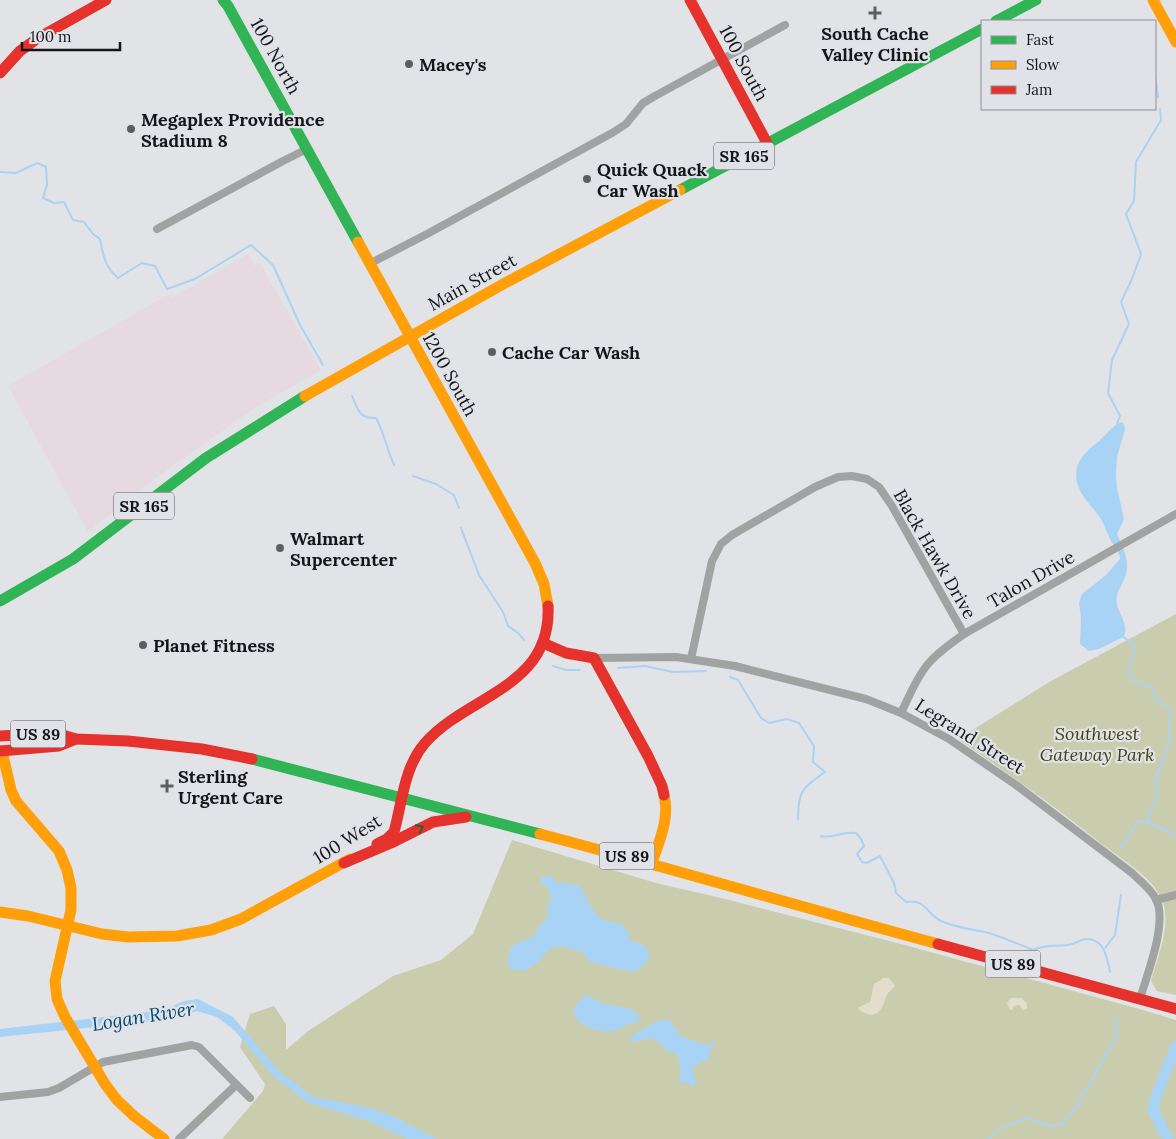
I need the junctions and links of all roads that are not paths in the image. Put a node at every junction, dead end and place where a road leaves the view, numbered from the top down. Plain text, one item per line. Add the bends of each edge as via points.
1 (106, 0) edge
2 (690, 0) edge
3 (1036, 0) edge
4 (1153, 0) edge
5 (226, 2) edge
6 (998, 20) edge
7 (785, 25) dead end
8 (981, 29) edge
9 (1176, 42) edge
10 (722, 59) junction
11 (0, 73) edge
12 (767, 143) junction
13 (307, 149) junction
14 (157, 229) dead end
15 (370, 264) junction
16 (410, 337) junction
17 (1176, 514) edge
18 (535, 563) joint
19 (0, 602) edge
20 (964, 634) junction
21 (543, 643) junction
22 (594, 658) junction
23 (691, 659) junction
24 (902, 713) junction
25 (0, 736) edge
26 (76, 739) junction
27 (1, 751) edge
28 (403, 798) junction
29 (472, 816) junction
30 (344, 863) junction
31 (652, 863) junction
32 (1176, 895) edge
33 (1156, 900) junction
34 (0, 912) edge
35 (68, 926) junction
36 (1140, 999) junction
37 (1176, 1009) edge
38 (95, 1066) junction
39 (236, 1085) junction
40 (0, 1097) edge
41 (250, 1098) dead end
42 (164, 1139) edge
43 (179, 1139) edge

1 - 11 main road via 38,38 20,51
2 - 10 main road, 100 South
3 - 6 main road
4 - 9 main road
5 - 13 main road, 100 North
7 - 10 street
8 - 12 main road, Main Street / SR 165
10 - 12 main road, 100 South
10 - 15 street via 643,103 626,124 612,133
12 - 16 main road, Main Street / SR 165
13 - 14 street
13 - 15 main road, 1200 South
15 - 16 main road, 1200 South
16 - 18 main road, 1200 South
16 - 19 main road, Main Street / SR 165 via 286,407 214,453 73,559
17 - 20 street, Talon Drive
18 - 21 main road, 100 West via 549,606
20 - 23 street, Black Hawk Drive via 879,487 867,479 838,477 741,528 722,544 712,561
20 - 24 street, Talon Drive via 928,664
21 - 22 main road, Legrand Street via 566,653
21 - 28 main road, 100 West via 532,663 519,677 455,718 424,744 413,759
22 - 23 street, Legrand Street via 676,656
22 - 31 main road via 662,786 665,824
23 - 24 street, Legrand Street via 735,666 832,690
24 - 33 street, Legrand Street via 949,739 1016,786 1132,874
25 - 26 main road, US 89 via 56,733
26 - 27 main road, US 89 via 59,746
26 - 28 main road, US 89 via 128,740 202,749 309,772
27 - 35 main road via 16,802 59,851 67,870 72,900
28 - 29 main road, US 89
28 - 30 main road, 100 West via 394,832
30 -> 29 main road via 433,822
29 - 31 main road, US 89
30 - 35 main road, 100 West via 241,919 211,930 177,936 128,937
31 - 36 main road, US 89 via 778,901
32 - 33 street
33 - 36 street via 1159,934
34 - 35 main road, 100 West
35 - 38 main road via 55,981 57,999
36 - 37 main road, US 89
38 - 39 street via 192,1045
38 - 40 street via 48,1092
38 - 42 main road via 117,1100
39 - 41 street
39 - 43 street

